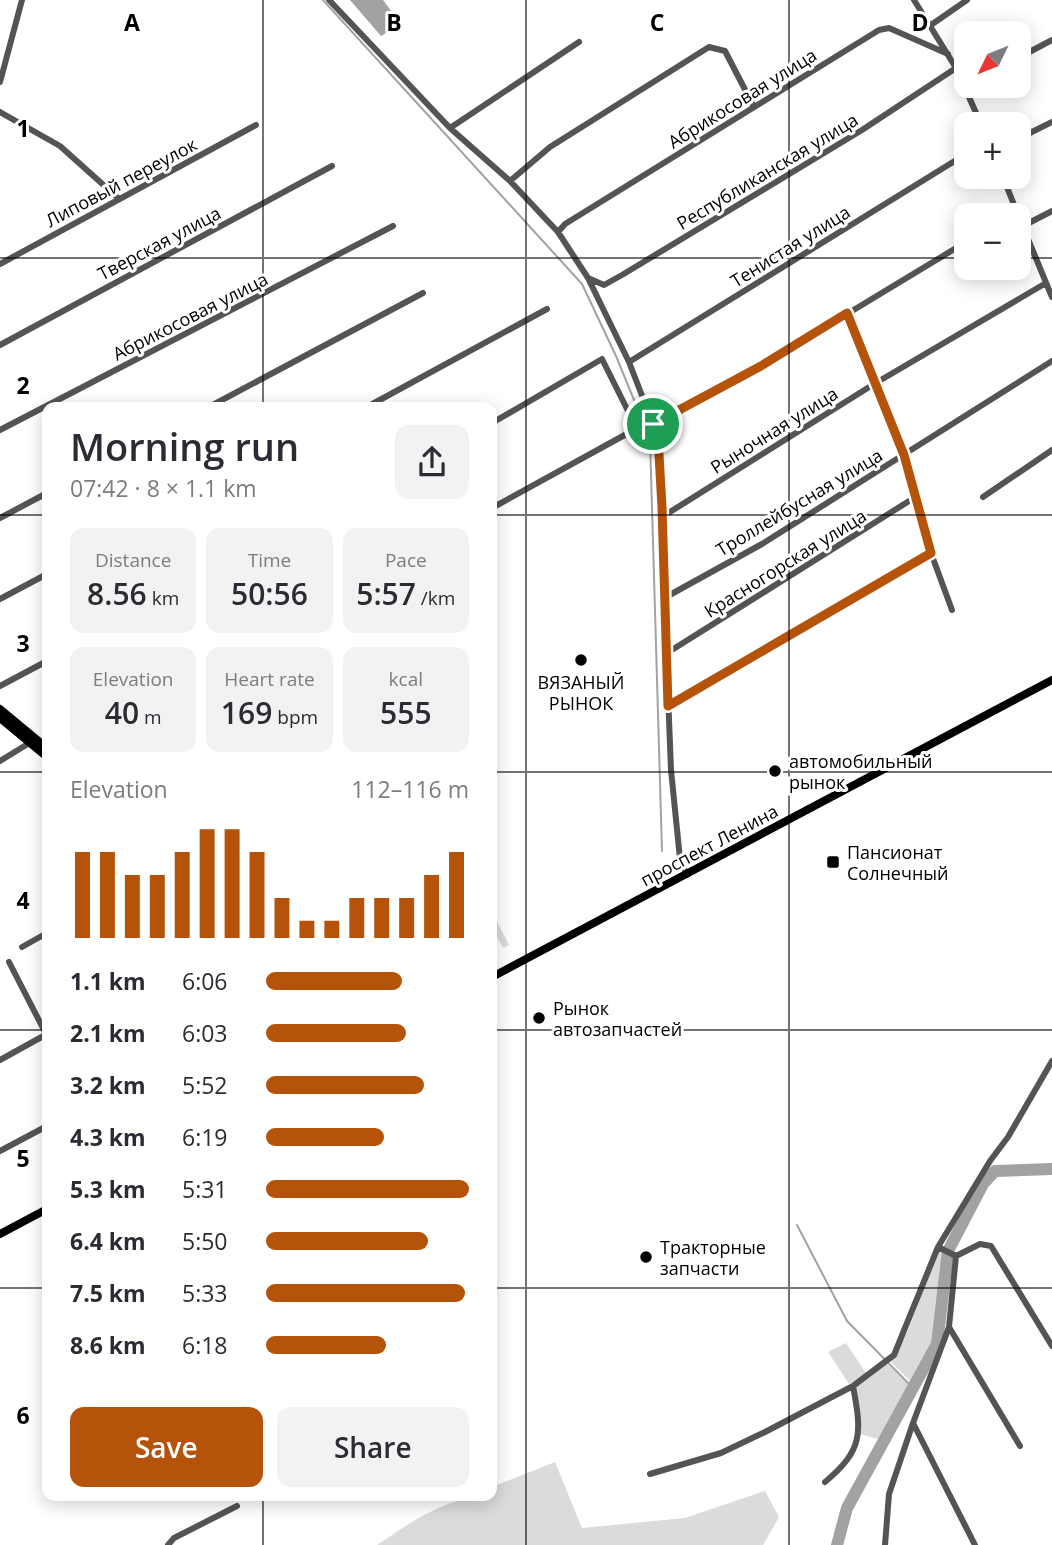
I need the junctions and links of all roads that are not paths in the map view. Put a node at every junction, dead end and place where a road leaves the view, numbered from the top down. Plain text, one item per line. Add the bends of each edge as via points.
1 (22, 0) edge
2 (329, 0) edge
3 (914, 0) edge
4 (967, 0) edge
5 (931, 24) junction
6 (1052, 40) edge
7 (579, 42) dead end
8 (1031, 51) edge
9 (948, 54) junction
10 (954, 64) edge
11 (954, 69) edge
12 (0, 82) edge
13 (754, 107) junction
14 (0, 112) edge
15 (1052, 122) edge
16 (256, 125) dead end
17 (450, 128) junction
18 (1031, 132) edge
19 (954, 161) edge
20 (332, 166) dead end
21 (510, 181) junction
22 (118, 198) junction
23 (1052, 211) edge
24 (1031, 222) edge
25 (393, 226) dead end
26 (558, 232) junction
27 (1031, 246) edge
28 (954, 249) edge
29 (0, 264) edge
30 (588, 278) junction
31 (1046, 283) junction
32 (423, 293) dead end
33 (1052, 295) edge
34 (547, 309) dead end
35 (847, 313) junction
36 (0, 345) edge
37 (1052, 361) edge
38 (629, 362) junction
39 (874, 384) junction
40 (54, 402) edge
41 (218, 402) edge
42 (376, 402) edge
43 (42, 408) edge
44 (497, 420) edge
45 (653, 424) junction
46 (0, 430) edge
47 (1052, 450) edge
48 (904, 455) junction
49 (42, 496) edge
50 (917, 496) junction
51 (983, 497) dead end
52 (497, 505) edge
53 (662, 517) junction
54 (0, 518) edge
55 (931, 553) junction
56 (42, 577) edge
57 (666, 597) junction
58 (0, 599) edge
59 (952, 610) dead end
60 (667, 653) junction
61 (42, 664) edge
62 (1052, 680) edge
63 (0, 686) edge
64 (668, 706) junction
65 (0, 709) edge
66 (0, 718) edge
67 (31, 741) junction
68 (42, 744) edge
69 (42, 752) edge
70 (0, 761) edge
71 (687, 874) junction
72 (42, 936) edge
73 (22, 947) dead end
74 (9, 962) dead end
75 (497, 974) edge
76 (42, 1025) edge
77 (42, 1037) edge
78 (0, 1060) edge
79 (1052, 1061) edge
80 (42, 1129) edge
81 (0, 1151) edge
82 (42, 1212) edge
83 (0, 1234) edge
84 (940, 1249) junction
85 (956, 1256) junction
86 (949, 1327) junction
87 (1052, 1346) edge
88 (853, 1386) junction
89 (913, 1423) junction
90 (1020, 1446) dead end
91 (650, 1474) dead end
92 (825, 1482) dead end
93 (237, 1506) dead end
94 (168, 1545) edge
95 (885, 1545) edge
96 (975, 1545) edge

1 - 12 street
2 - 17 street
3 - 5 street
4 - 5 street
5 - 9 street
6 - 8 street
7 - 17 street
9 - 10 street
9 - 13 street, Абрикосовая улица via 883,29
11 - 30 street, Республиканская улица via 622,275 604,285
13 - 21 street via 725,51 709,47 550,147
13 - 26 street, Абрикосовая улица
14 - 22 street via 60,146
15 - 18 street
16 - 22 street, Липовый переулок
17 - 21 street
19 - 38 street, Тенистая улица
20 - 36 street, Тверская улица
21 - 26 street
22 - 29 street, Липовый переулок
23 - 24 street
25 - 40 street, Абрикосовая улица
26 - 30 street
27 - 31 street
28 - 35 street
30 - 38 street
31 - 33 street
31 - 39 street, Рыночная улица
32 - 41 street
34 - 42 street
35 - 39 street
35 - 45 street
37 - 48 street, Троллейбусная улица
38 - 45 street
39 - 48 street
39 - 53 street, Рыночная улица
43 - 46 street, Абрикосовая улица
44 - 52 street via 602,359 634,423 632,431
45 - 53 street via 658,437
47 - 51 street
48 - 50 street
48 - 57 street, Троллейбусная улица via 762,544
49 - 54 street
50 - 55 street
50 - 60 street, Красногорская улица
53 - 57 street
55 - 59 street
55 - 64 street
56 - 58 street
57 - 60 street
60 - 64 street
61 - 63 street
62 - 71 main road, проспект Ленина
64 - 71 street via 680,859
65 - 68 main road
66 - 67 main road
67 - 69 main road
67 - 70 street
71 - 75 main road, проспект Ленина
72 - 73 street
74 - 76 street
77 - 78 street
79 - 84 street
80 - 81 street
82 - 83 main road
84 - 85 street
84 - 88 street via 894,1355
85 - 86 street
85 - 87 street via 980,1244 991,1246
86 - 89 street
86 - 90 street
88 - 91 street via 721,1452
88 - 92 street via 855,1449
89 - 95 street via 889,1494
89 - 96 street
93 - 94 street

